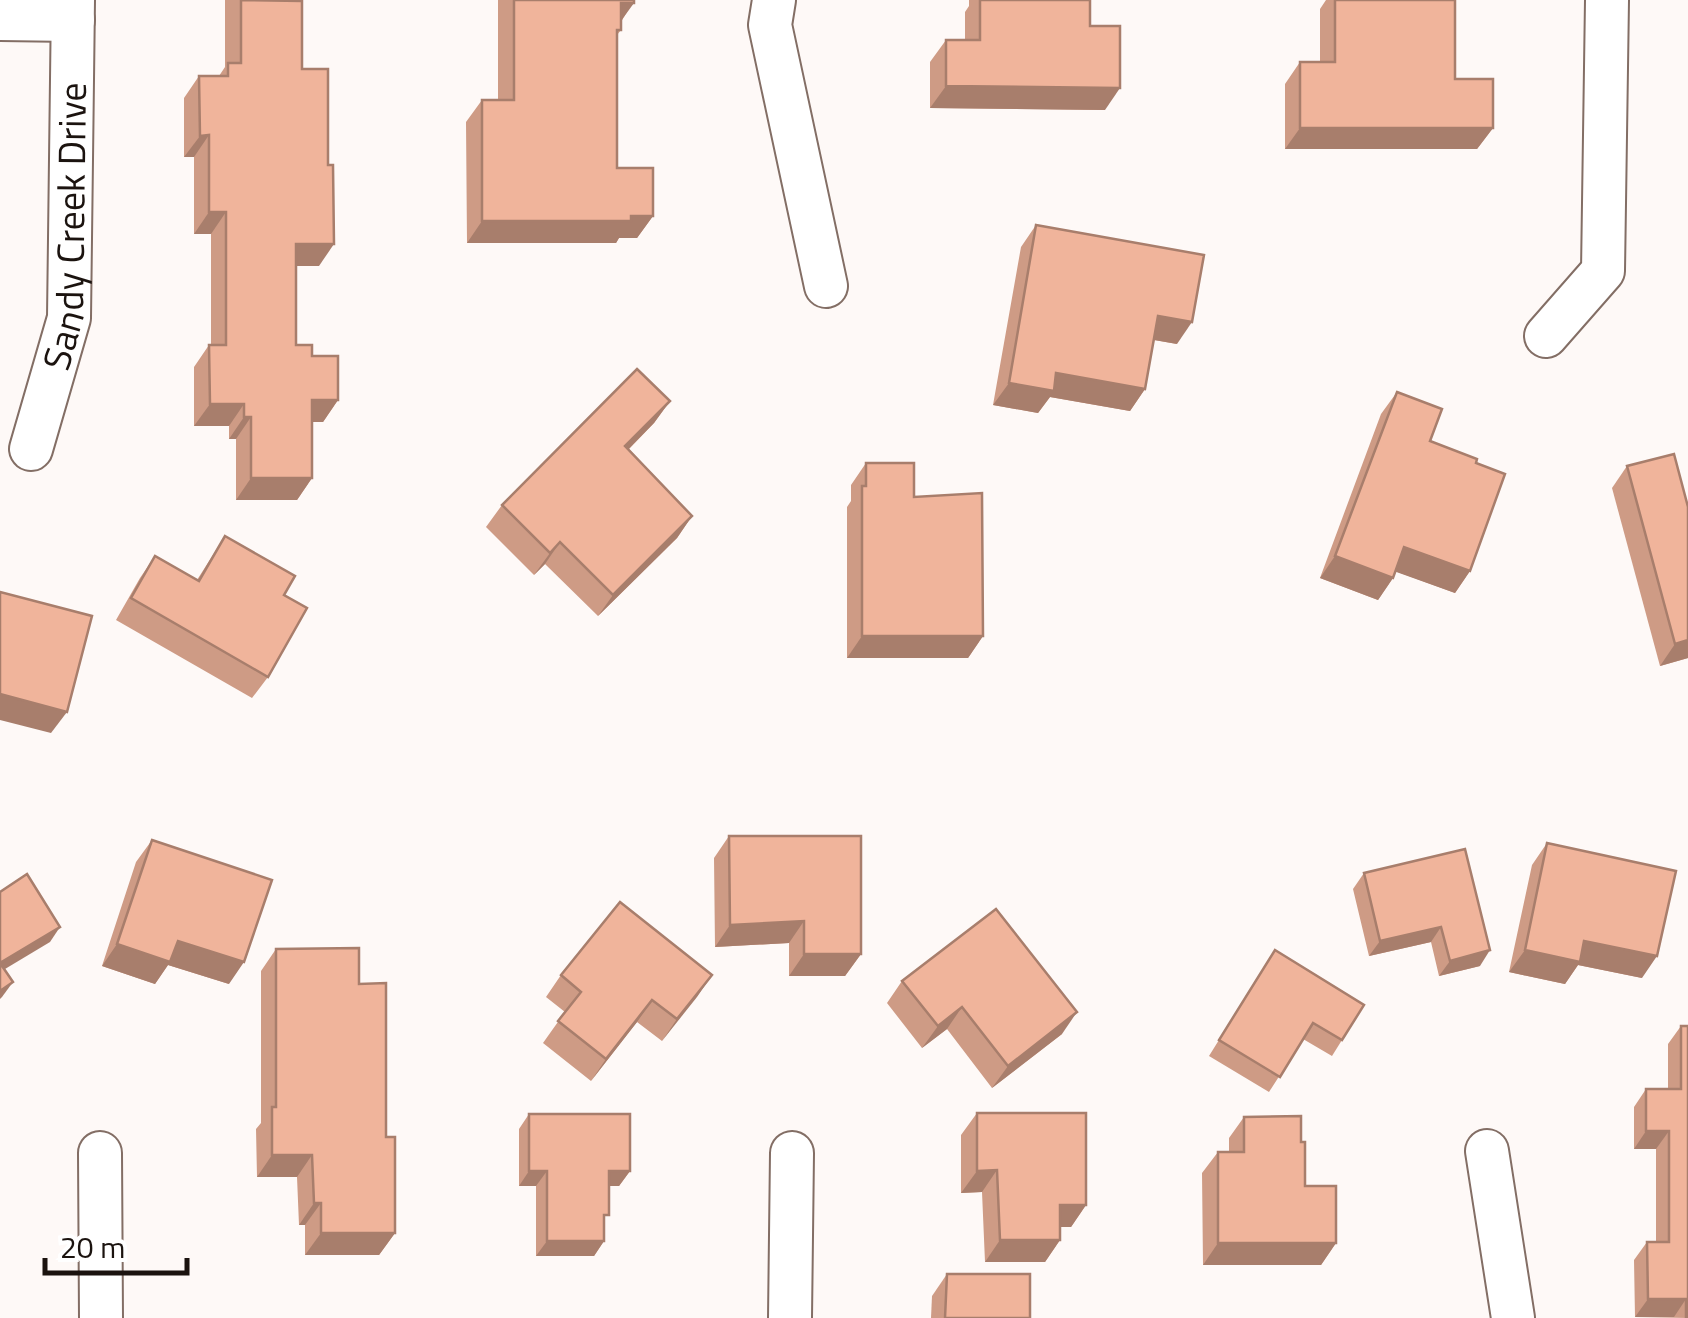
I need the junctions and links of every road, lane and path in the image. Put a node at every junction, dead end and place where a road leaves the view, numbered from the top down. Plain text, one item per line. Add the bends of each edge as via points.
1 (774, 0) edge
2 (1607, 0) edge
3 (73, 10) edge
4 (0, 19) edge
5 (826, 286) dead end
6 (1546, 336) dead end
7 (31, 448) dead end
8 (1486, 1151) dead end
9 (100, 1153) dead end
10 (792, 1153) dead end
11 (101, 1318) edge
12 (790, 1318) edge
13 (1513, 1318) edge

1 - 5 street via 770,25
2 - 6 street via 1603,271
3 - 4 street
3 - 7 street, Sandy Creek Drive via 69,318
8 - 13 street
9 - 11 street
10 - 12 street

